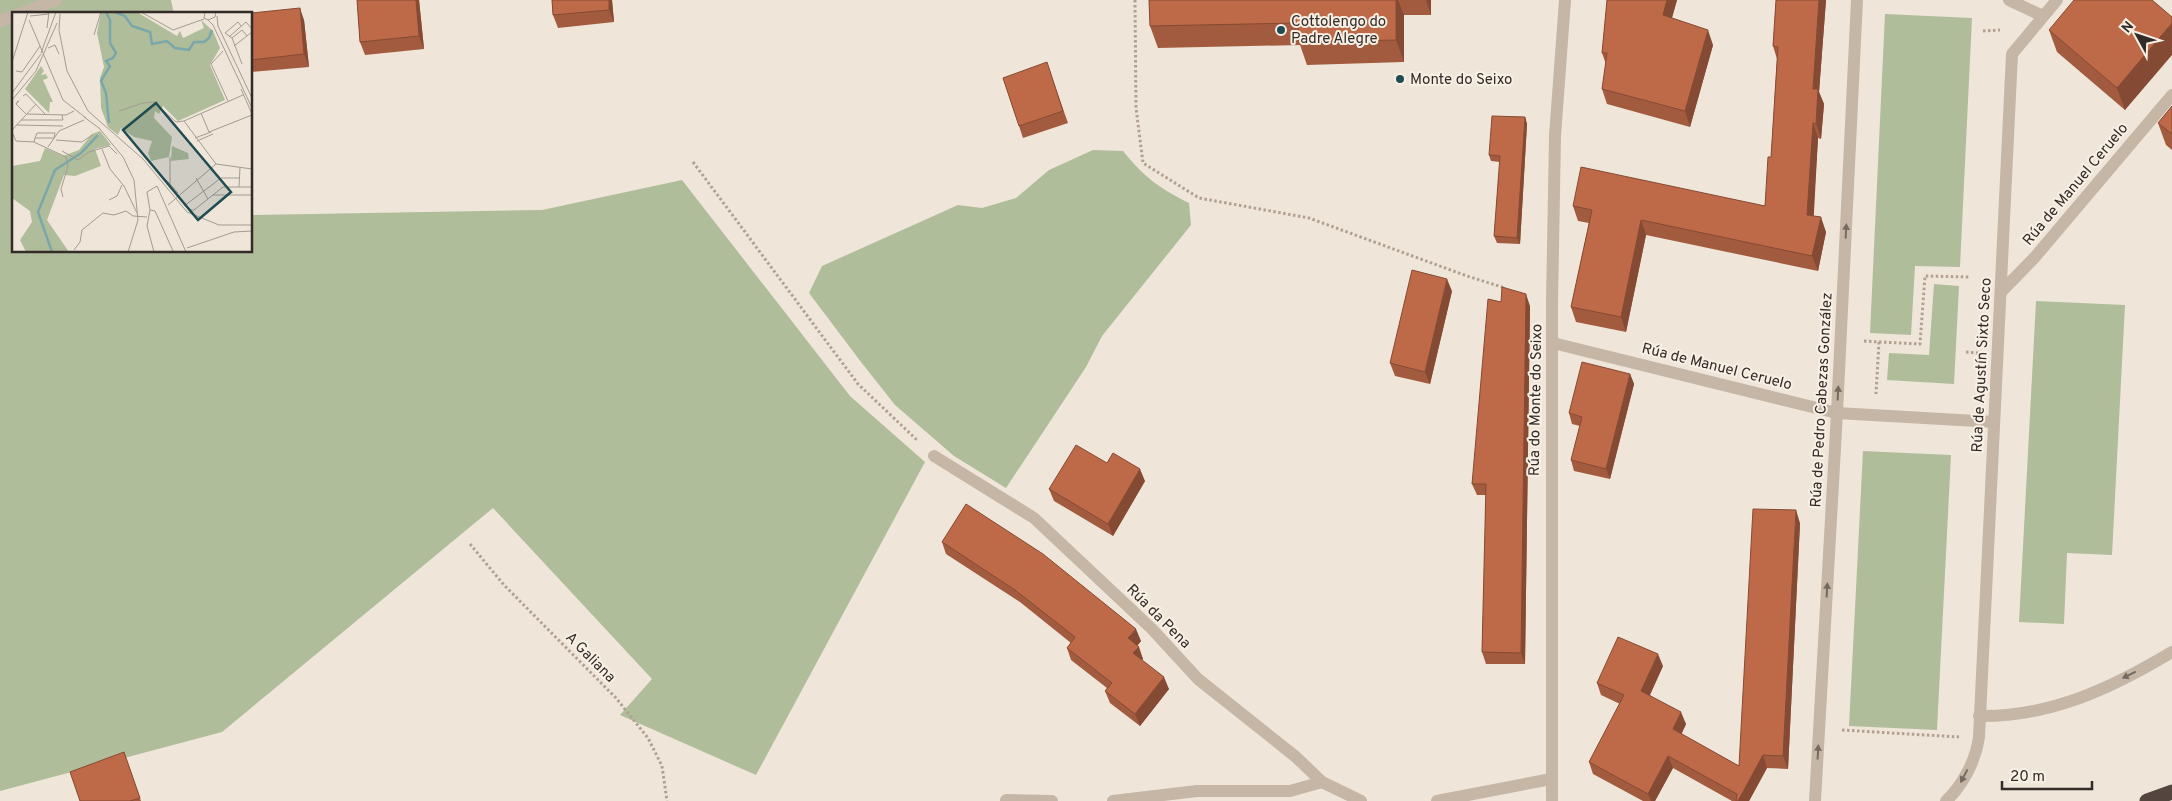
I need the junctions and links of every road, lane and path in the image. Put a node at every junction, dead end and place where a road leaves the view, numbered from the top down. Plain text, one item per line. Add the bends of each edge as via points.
1 (56, 0) edge
2 (1135, 0) edge
3 (1565, 0) edge
4 (1857, 0) edge
5 (2009, 0) edge
6 (2057, 0) edge
7 (24, 12) edge
8 (2043, 16) junction
9 (12, 17) edge
10 (0, 21) edge
11 (2000, 30) dead end
12 (1983, 31) dead end
13 (2172, 95) edge
14 (692, 162) dead end
15 (1970, 277) dead end
16 (1515, 291) edge
17 (2001, 292) junction
18 (1864, 341) dead end
19 (1879, 342) junction
20 (1553, 343) junction
21 (1877, 388) dead end
22 (1837, 413) junction
23 (1994, 422) junction
24 (934, 456) joint
25 (470, 544) dead end
26 (2172, 652) edge
27 (1979, 716) junction
28 (1842, 730) dead end
29 (1948, 736) dead end
30 (1551, 778) junction
31 (1322, 782) junction
32 (2172, 792) edge
33 (1006, 800) edge
34 (667, 801) edge
35 (1052, 801) edge
36 (1114, 801) edge
37 (1361, 801) edge
38 (1436, 801) edge
39 (1552, 801) edge
40 (1816, 801) edge
41 (1946, 801) edge
42 (2147, 801) edge

1 - 7 street
2 - 16 path via 1136,108 1143,163 1199,198 1309,218
3 - 20 street, Rúa do Monte do Seixo via 1555,136
22 -> 4 street, Rúa de Pedro Cabezas González
5 - 8 street
6 - 8 street, Rúa de Agustín Sixto Seco
8 - 17 street, Rúa de Agustín Sixto Seco via 2012,54
9 - 10 street
11 - 12 path
13 - 17 street, Rúa de Manuel Ceruelo via 2035,257
14 - 24 path via 858,384
15 - 19 path via 1925,276 1920,344
17 - 23 street, Rúa de Agustín Sixto Seco
18 - 19 path
19 - 21 path
20 - 22 street, Rúa de Manuel Ceruelo
20 - 30 street, Rúa do Monte do Seixo
22 - 23 street, Rúa de Manuel Ceruelo
40 -> 22 street, Rúa de Pedro Cabezas González
23 - 27 street, Rúa de Agustín Sixto Seco
24 - 31 street, Rúa da Pena via 1034,518 1152,629 1198,679
25 - 34 path, A Galiana via 504,585 616,698 662,766
26 -> 27 street via 2097,691 2053,708 2007,716
27 -> 41 street, Rúa de Agustín Sixto Seco via 1978,748 1964,778
28 - 29 path
30 - 38 street
30 - 39 street, Rúa do Monte do Seixo
31 - 36 street via 1290,791 1198,791
31 - 37 street, Rúa da Pena
32 - 42 highway
33 - 35 street

